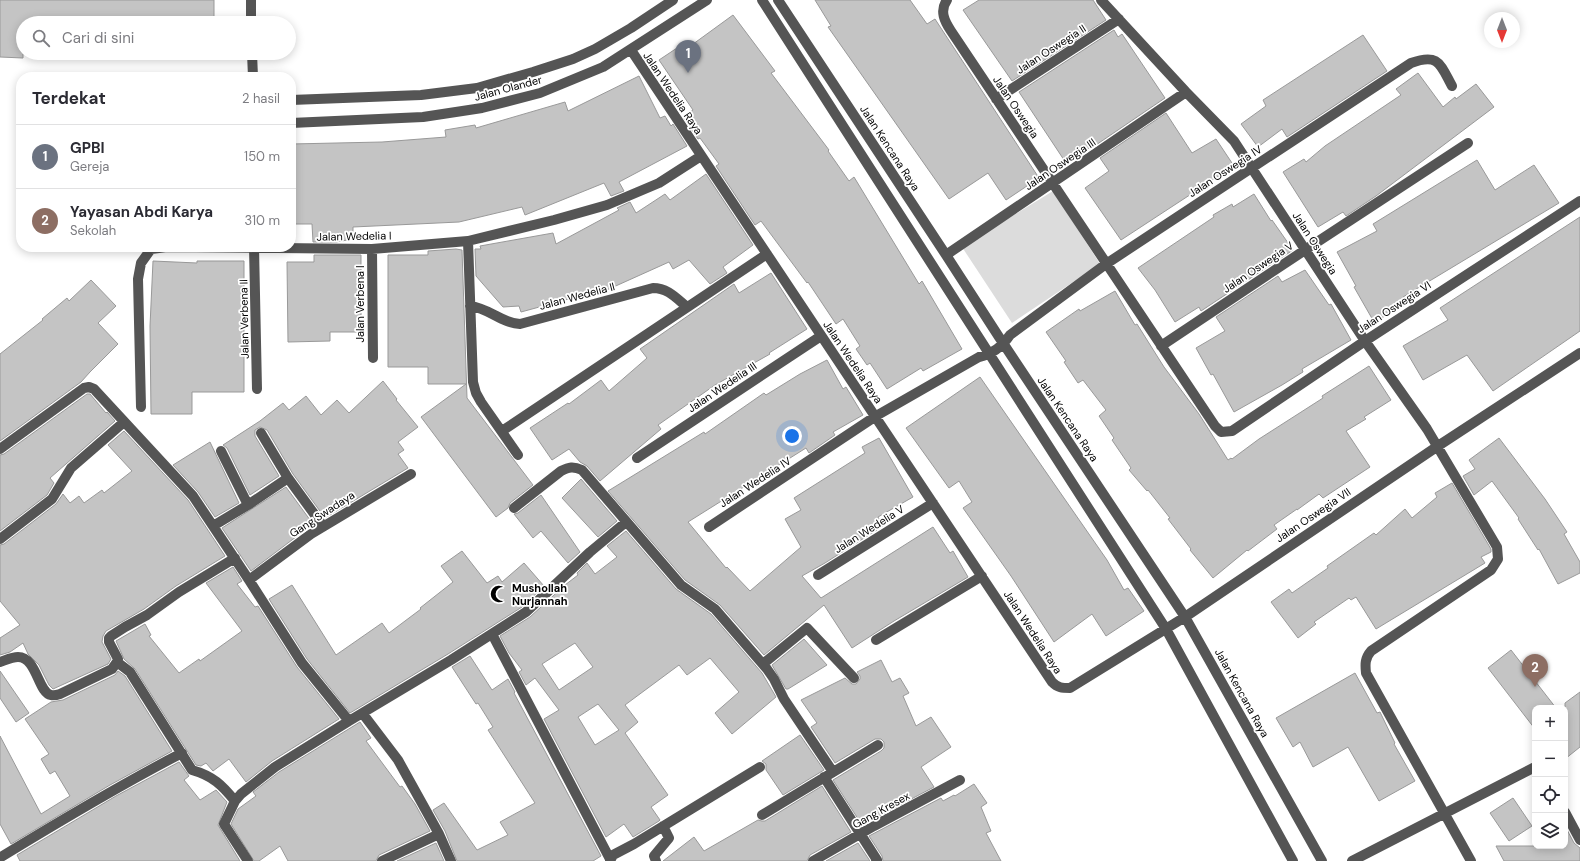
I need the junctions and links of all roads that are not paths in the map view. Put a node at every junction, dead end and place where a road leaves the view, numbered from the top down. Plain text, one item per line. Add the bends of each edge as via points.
1 (251, 0) edge
2 (673, 0) edge
3 (707, 0) edge
4 (762, 0) edge
5 (778, 0) edge
6 (946, 0) edge
7 (1101, 0) edge
8 (251, 16) edge
9 (1119, 20) junction
10 (631, 50) junction
11 (252, 60) edge
12 (253, 72) edge
13 (1452, 86) dead end
14 (1186, 92) junction
15 (996, 99) junction
16 (296, 100) edge
17 (296, 123) edge
18 (1468, 143) dead end
19 (701, 156) junction
20 (1252, 168) junction
21 (1052, 183) junction
22 (1580, 201) edge
23 (468, 241) junction
24 (296, 248) edge
25 (372, 249) junction
26 (1305, 250) junction
27 (149, 252) edge
28 (254, 252) edge
29 (767, 254) junction
30 (946, 255) junction
31 (1106, 264) junction
32 (470, 306) junction
33 (687, 307) junction
34 (821, 336) junction
35 (1001, 341) junction
36 (1365, 341) junction
37 (1161, 346) junction
38 (987, 350) junction
39 (1580, 353) edge
40 (373, 358) dead end
41 (257, 389) dead end
42 (141, 407) dead end
43 (876, 416) junction
44 (124, 422) junction
45 (502, 431) junction
46 (1221, 432) joint
47 (261, 433) dead end
48 (1438, 446) junction
49 (0, 449) edge
50 (220, 451) dead end
51 (518, 455) dead end
52 (637, 458) dead end
53 (410, 474) dead end
54 (288, 478) junction
55 (933, 503) junction
56 (248, 505) junction
57 (514, 508) dead end
58 (626, 522) junction
59 (213, 526) junction
60 (323, 526) junction
61 (709, 527) dead end
62 (0, 539) edge
63 (235, 558) junction
64 (818, 575) dead end
65 (982, 576) junction
66 (249, 580) junction
67 (1185, 617) junction
68 (1166, 629) junction
69 (492, 634) junction
70 (876, 640) dead end
71 (0, 662) edge
72 (117, 662) junction
73 (763, 664) junction
74 (854, 678) dead end
75 (1056, 687) joint
76 (363, 714) junction
77 (349, 721) junction
78 (878, 745) dead end
79 (182, 753) junction
80 (760, 767) dead end
81 (1532, 769) edge
82 (828, 774) junction
83 (960, 780) dead end
84 (235, 801) junction
85 (1445, 813) junction
86 (1566, 813) edge
87 (762, 815) dead end
88 (663, 826) junction
89 (439, 834) junction
90 (860, 835) junction
91 (1580, 840) edge
92 (1, 858) edge
93 (610, 860) edge
94 (248, 861) edge
95 (382, 861) edge
96 (451, 861) edge
97 (656, 861) edge
98 (813, 861) edge
99 (876, 861) edge
100 (1294, 861) edge
101 (1322, 861) edge
102 (1352, 861) edge
103 (1471, 861) edge

1 - 8 street
2 - 16 street, Jalan Olander via 631,28 573,59 477,88 421,95
3 - 10 street, Jalan Olander
4 - 38 street
5 - 30 street, Jalan Kencana Raya
6 - 15 street, Jalan Oswegia via 942,13 946,23
7 - 9 street, Jalan Oswegia
9 - 14 street, Jalan Oswegia
9 - 15 street, Jalan Oswegia II
10 - 17 street, Jalan Olander via 603,67 546,91 482,108 423,117
10 - 19 street, Jalan Wedelia Raya
11 - 12 street
13 - 20 street, Jalan Oswegia IV via 1441,66 1432,59 1411,63
14 - 20 street, Jalan Oswegia via 1234,141
14 - 21 street, Jalan Oswegia III
15 - 21 street, Jalan Oswegia
18 - 26 street, Jalan Oswegia V
19 - 23 street, Jalan Wedelia I via 658,183 607,205
19 - 29 street, Jalan Wedelia Raya
20 - 26 street, Jalan Oswegia
20 - 31 street, Jalan Oswegia IV
21 - 30 street, Jalan Oswegia III
21 - 31 street, Jalan Oswegia
22 - 36 street, Jalan Oswegia VI
23 - 25 street, Jalan Wedelia I
23 - 32 street
24 - 25 street, Jalan Wedelia I
25 - 40 street, Jalan Verbena I
26 - 36 street, Jalan Oswegia
26 - 37 street, Jalan Oswegia V
27 - 42 street, Jalan Wedelia I via 141,263 138,279
28 - 41 street, Jalan Verbena II
29 - 33 street
29 - 34 street, Jalan Wedelia Raya
30 - 35 street, Jalan Kencana Raya
31 - 35 street, Jalan Oswegia IV
31 - 37 street, Jalan Oswegia
32 - 33 street, Jalan Wedelia II via 484,310 506,322 520,324 660,288 667,290
32 - 45 street via 473,382 476,393
33 - 45 street
34 - 43 street, Jalan Wedelia Raya
34 - 52 street, Jalan Wedelia III
35 - 38 street, Jalan Oswegia IV
35 - 67 street, Jalan Kencana Raya
36 - 46 street, Jalan Oswegia VI via 1232,431
36 - 48 street, Jalan Oswegia
37 - 46 street, Jalan Oswegia
38 - 43 street, Jalan Wedelia IV
38 - 68 street
39 - 48 street, Jalan Oswegia VII
43 - 55 street, Jalan Wedelia Raya
43 - 61 street, Jalan Wedelia IV
44 - 49 street via 94,389 84,388
44 - 59 street via 193,496
44 - 62 street via 71,468 52,499
45 - 51 street
47 - 54 street
48 - 67 street, Jalan Oswegia VII
48 - 85 street, Jalan Oswegia via 1497,547 1498,559 1491,570 1371,652 1366,657 1365,664 1366,673
50 - 56 street
53 - 60 street, Gang Swadaya
54 - 56 street
54 - 60 street
55 - 64 street, Jalan Wedelia V
55 - 65 street, Jalan Wedelia Raya
56 - 59 street
57 - 58 street via 561,471 576,467 582,470
58 - 69 street via 526,612
58 - 73 street via 681,585 715,609
59 - 63 street
60 - 66 street, Gang Swadaya
63 - 66 street
63 - 72 street via 111,636 109,642 118,659
65 - 70 street
65 - 75 street, Jalan Wedelia Raya
66 - 77 street via 302,663
67 - 68 street, Jalan Oswegia VII
67 - 101 street, Jalan Kencana Raya
68 - 75 street, Jalan Oswegia VII via 1070,688
68 - 100 street
69 - 76 street
69 - 93 street
71 - 72 street via 23,659 36,672 44,690 54,696 105,673
72 - 79 street via 130,672
73 - 74 street via 807,628
73 - 82 street
76 - 77 street
76 - 89 street via 398,760
77 - 84 street via 275,767
78 - 82 street
79 - 84 street via 192,770 207,774 221,784
79 - 92 street via 57,823
80 - 88 street
81 - 85 street
82 - 87 street
82 - 90 street
83 - 90 street, Gang Kresex
84 - 94 street via 224,824
85 - 102 street
85 - 103 street, Jalan Oswegia
86 - 91 street
88 - 93 street via 613,855
88 - 97 street via 669,838 654,856
89 - 95 street
89 - 96 street
90 - 98 street, Gang Kresex
90 - 99 street

